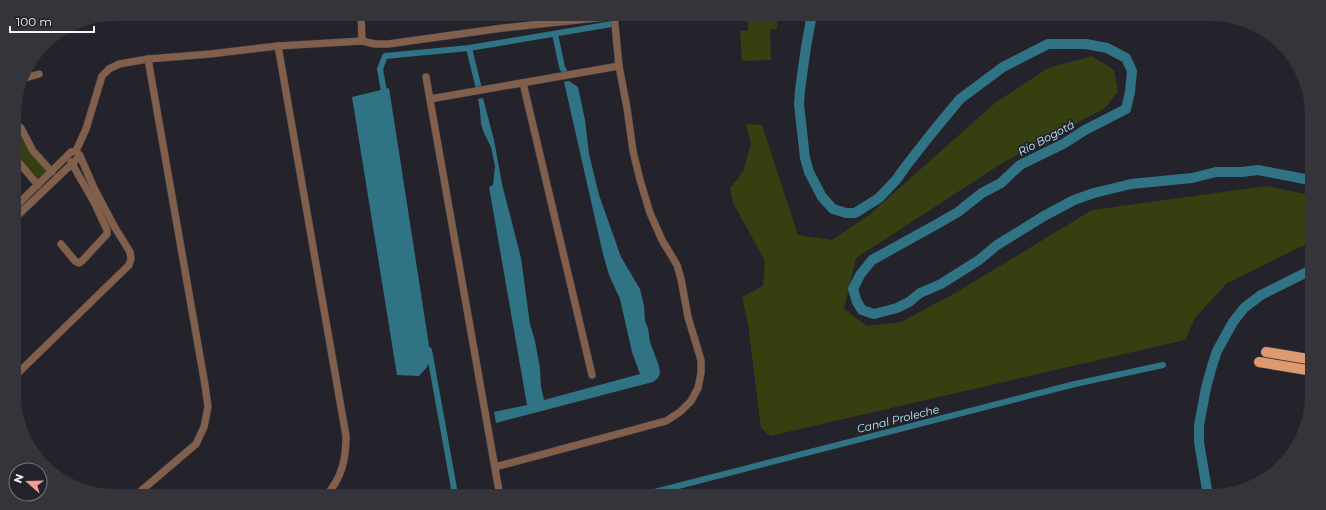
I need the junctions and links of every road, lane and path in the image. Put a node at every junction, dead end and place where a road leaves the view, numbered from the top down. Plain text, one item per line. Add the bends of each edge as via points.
1 (361, 21) edge
2 (563, 21) edge
3 (615, 21) edge
4 (362, 41) junction
5 (278, 46) junction
6 (148, 59) junction
7 (619, 66) junction
8 (38, 74) dead end
9 (30, 76) edge
10 (426, 77) dead end
11 (523, 83) junction
12 (430, 99) junction
13 (21, 128) edge
14 (78, 153) junction
15 (72, 162) junction
16 (21, 166) edge
17 (52, 172) junction
18 (38, 185) junction
19 (21, 201) edge
20 (21, 212) edge
21 (61, 244) dead end
22 (1266, 352) dead end
23 (1305, 358) edge
24 (1259, 362) dead end
25 (21, 370) edge
26 (1305, 370) edge
27 (592, 375) dead end
28 (495, 467) junction
29 (143, 489) edge
30 (332, 489) edge
31 (499, 489) edge

1 - 4 street
2 - 4 street via 388,44
3 - 7 street
4 - 5 street
5 - 6 street
5 - 30 street via 346,436 346,456
6 - 14 street via 119,64 102,76
6 - 29 street via 208,407 204,428 196,444
7 - 11 street
7 - 28 street via 640,180 650,213 682,279 688,317 701,360 698,388 691,401 666,421
8 - 9 street
10 - 12 street
11 - 12 street
11 - 27 street
12 - 28 street
13 - 17 street via 33,151
14 - 15 street
14 - 17 street via 71,152
14 - 25 street via 114,226 130,252 131,259 129,265
15 - 20 street
15 - 21 street via 94,202 107,234 79,263
16 - 18 street
17 - 18 street
18 - 19 street
22 - 23 main road
24 - 26 main road
28 - 31 street

